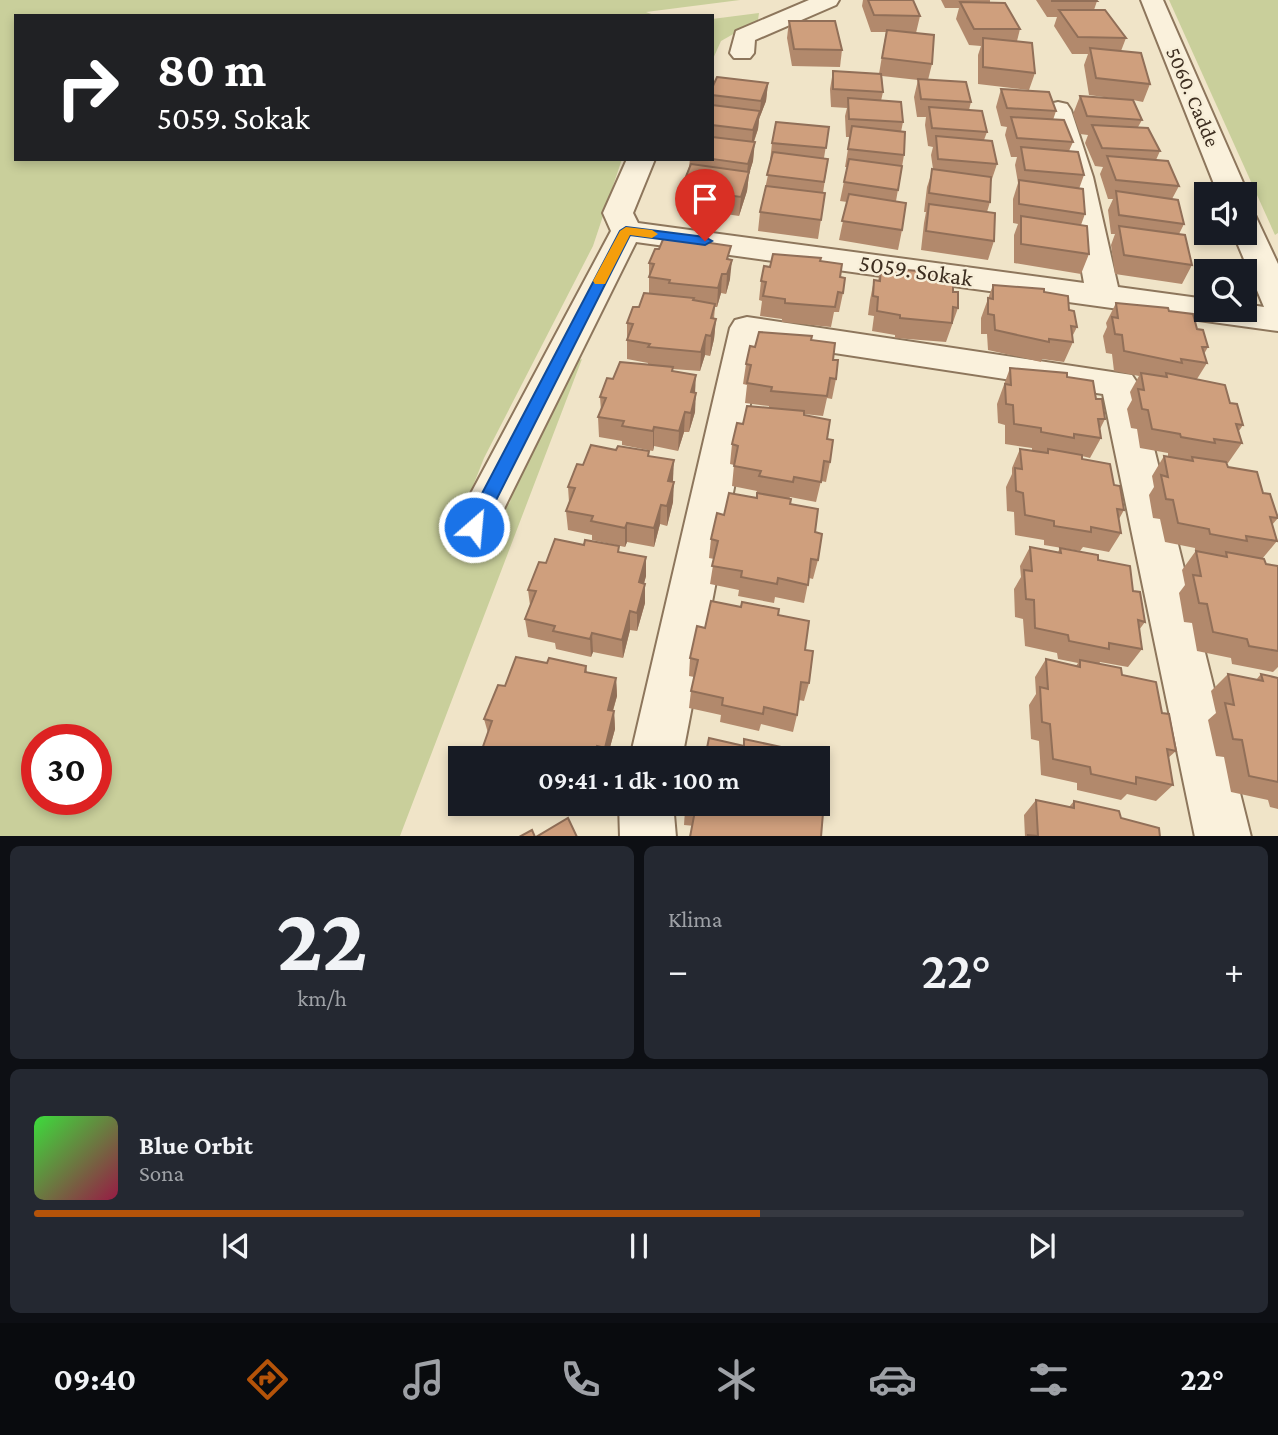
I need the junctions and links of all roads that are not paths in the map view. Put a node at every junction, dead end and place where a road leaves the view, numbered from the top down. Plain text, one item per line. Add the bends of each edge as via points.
1 (828, 0) edge
2 (1152, 0) edge
3 (742, 53) dead end
4 (1058, 110) edge
5 (640, 161) edge
6 (1228, 182) edge
7 (626, 231) junction
8 (1254, 245) edge
9 (1103, 295) junction
10 (1278, 302) edge
11 (1194, 308) edge
12 (1257, 317) edge
13 (1278, 320) edge
14 (474, 527) dead end
15 (659, 746) edge
16 (647, 816) edge
17 (649, 836) edge
18 (1223, 836) edge

1 - 3 street via 744,36
2 - 6 street, 5060. Cadde
4 - 9 street via 1079,177
5 - 7 street via 618,214
7 - 9 street, 5059. Sokak
7 - 14 street
8 - 10 street
9 - 11 street, 5059. Sokak
12 - 13 street, 5059. Sokak
15 - 18 street via 747,328 1119,384
16 - 17 street

